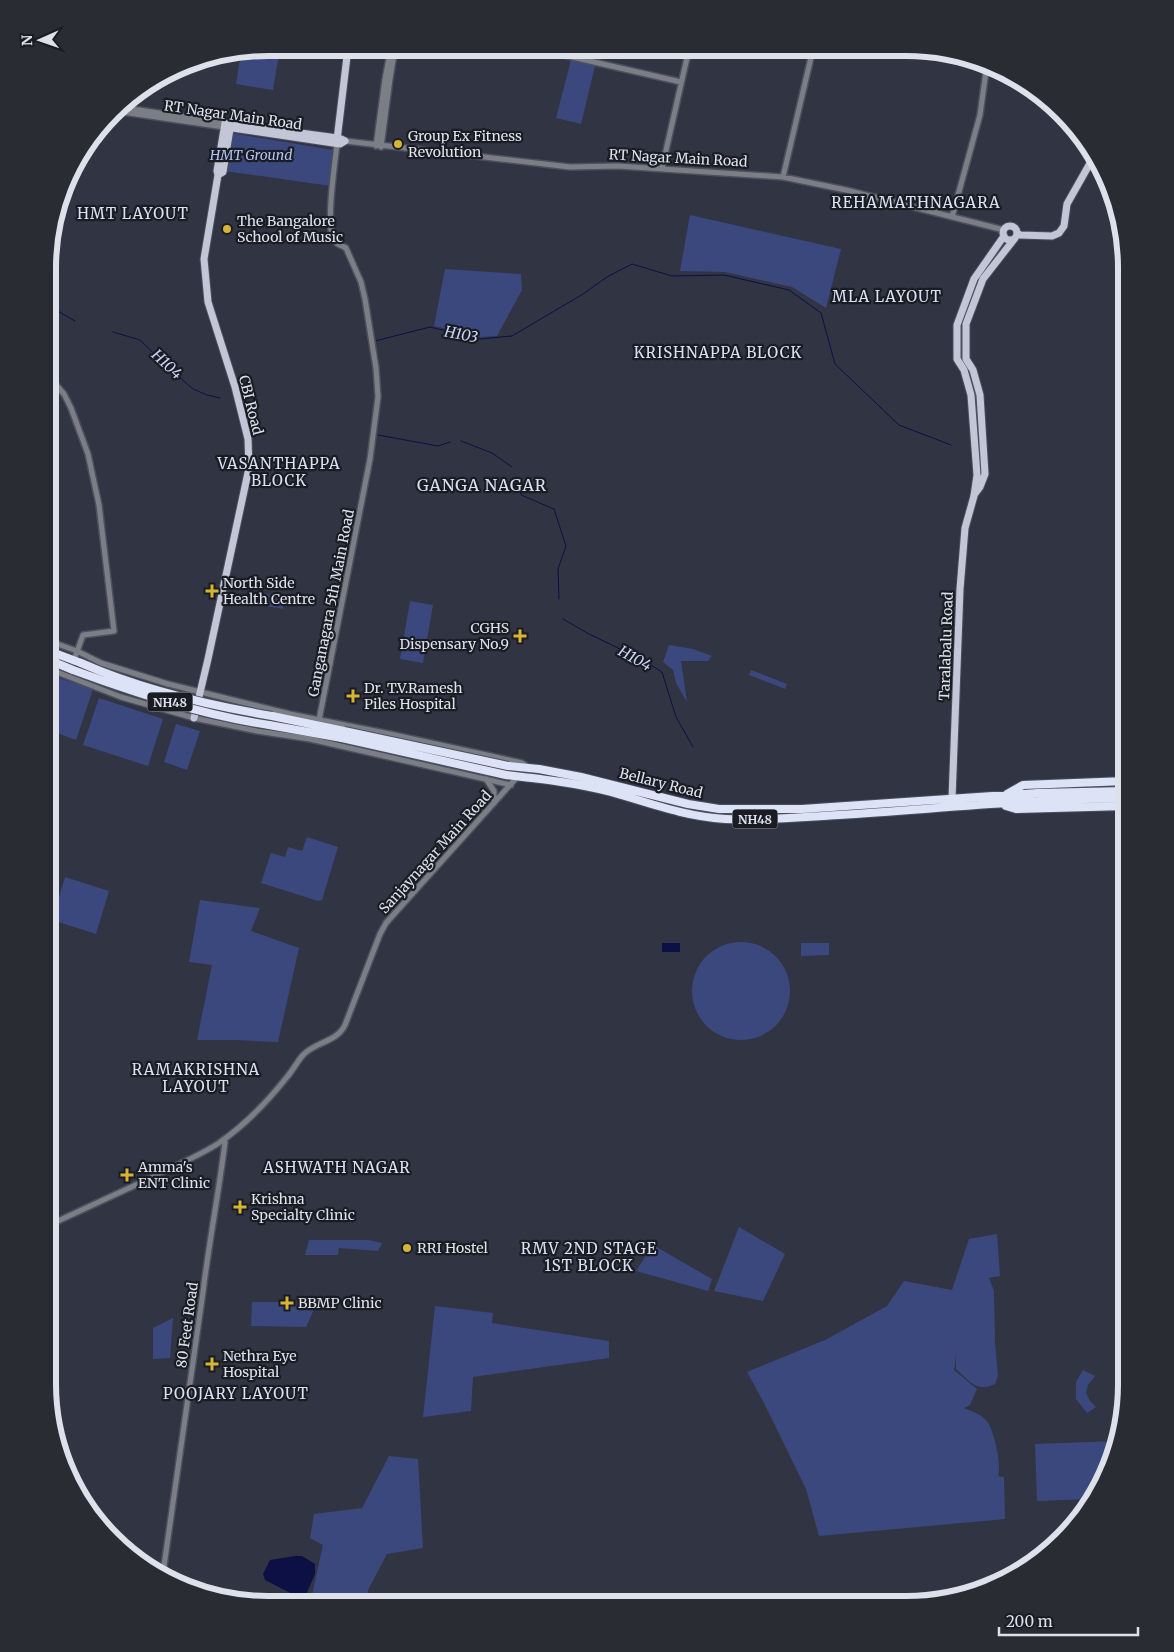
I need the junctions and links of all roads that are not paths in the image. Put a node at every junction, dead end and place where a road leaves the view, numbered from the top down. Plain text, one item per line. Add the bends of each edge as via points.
1 (347, 56) edge
2 (389, 56) edge
3 (394, 56) edge
4 (568, 56) edge
5 (686, 56) edge
6 (811, 56) edge
7 (986, 72) edge
8 (680, 82) junction
9 (129, 109) edge
10 (125, 112) edge
11 (228, 125) junction
12 (337, 140) junction
13 (345, 141) joint
14 (379, 146) junction
15 (1090, 164) edge
16 (662, 168) junction
17 (783, 177) junction
18 (952, 217) junction
19 (1004, 233) junction
20 (1016, 235) junction
21 (56, 385) edge
22 (974, 496) junction
23 (56, 644) edge
24 (77, 651) junction
25 (56, 654) edge
26 (78, 662) junction
27 (56, 663) edge
28 (56, 671) edge
29 (200, 692) junction
30 (194, 718) junction
31 (314, 729) junction
32 (451, 747) junction
33 (468, 752) junction
34 (530, 768) junction
35 (445, 770) junction
36 (507, 771) junction
37 (463, 773) junction
38 (486, 779) junction
39 (514, 781) junction
40 (1118, 781) edge
41 (1118, 791) edge
42 (1005, 794) junction
43 (1118, 798) edge
44 (952, 799) junction
45 (494, 803) junction
46 (997, 804) junction
47 (1118, 806) edge
48 (224, 1139) junction
49 (56, 1223) edge
50 (163, 1568) edge

1 - 12 main road
2 - 14 street
3 - 14 street
4 - 8 street
5 - 8 street
6 - 17 street
7 - 18 street via 980,115
8 - 16 street
9 - 11 street, RT Nagar Main Road
10 - 11 street, RT Nagar Main Road
11 - 12 main road, RT Nagar Main Road
11 - 29 main road, CBI Road via 217,171 204,259 208,302 238,398 248,439 249,468
12 - 13 main road, RT Nagar Main Road via 340,144
12 - 31 street, Ganganagara 5th Main Road via 331,215 333,239 346,248 361,282 374,351 378,397 370,459
13 - 14 street, RT Nagar Main Road
14 - 16 street, RT Nagar Main Road via 570,167
15 - 20 main road via 1067,204 1064,226 1059,233 1052,236
16 - 17 street, RT Nagar Main Road
17 - 18 street, RT Nagar Main Road
18 - 19 street, RT Nagar Main Road
19 - 20 main road via 1008,240
19 - 20 main road via 1012,227 1016,229
19 - 22 main road, Taralabalu Road via 974,279 957,325 957,359 964,370 971,395 976,475
20 - 22 main road, Taralabalu Road via 983,279 966,324 966,359 973,370 980,395 985,474
21 - 24 street via 71,408 88,454 99,506 114,631 82,635
22 - 44 main road, Taralabalu Road via 964,528
23 - 24 street
24 - 26 street
24 - 29 street via 128,673
25 - 26 highway, NH48
26 - 31 highway, NH48, bridge via 162,692 272,716
27 - 31 highway, NH48, bridge via 157,698 242,721
28 - 30 street via 121,697
29 - 30 main road, CBI Road
29 - 31 street
30 - 31 street via 257,731
31 - 32 street via 390,734
31 - 35 street
31 - 36 highway, Bellary Road / NH48, bridge
32 - 33 street
32 - 35 street
33 - 34 street via 522,763
33 - 37 street
34 - 36 highway, Bellary Road / NH48
34 - 44 highway, Bellary Road / NH48 via 718,808 788,809
35 - 37 street
36 - 39 highway, Bellary Road / NH48
37 - 38 street
37 - 39 street
38 - 39 street
38 - 45 street via 494,791
39 - 45 street, Sanjaynagar Main Road
39 - 46 highway, Bellary Road / NH48 via 546,780 610,792 668,810 727,819
40 - 42 highway, NH48 via 1023,785
41 - 42 highway
42 - 44 highway, Bellary Road / NH48
43 - 46 highway
45 - 48 street, Sanjaynagar Main Road via 386,923 343,1029 329,1040 310,1048 274,1092
46 - 47 highway, NH48 via 1016,809
48 - 49 street, Sanjaynagar Main Road via 190,1159
48 - 50 street, 80 Feet Road

